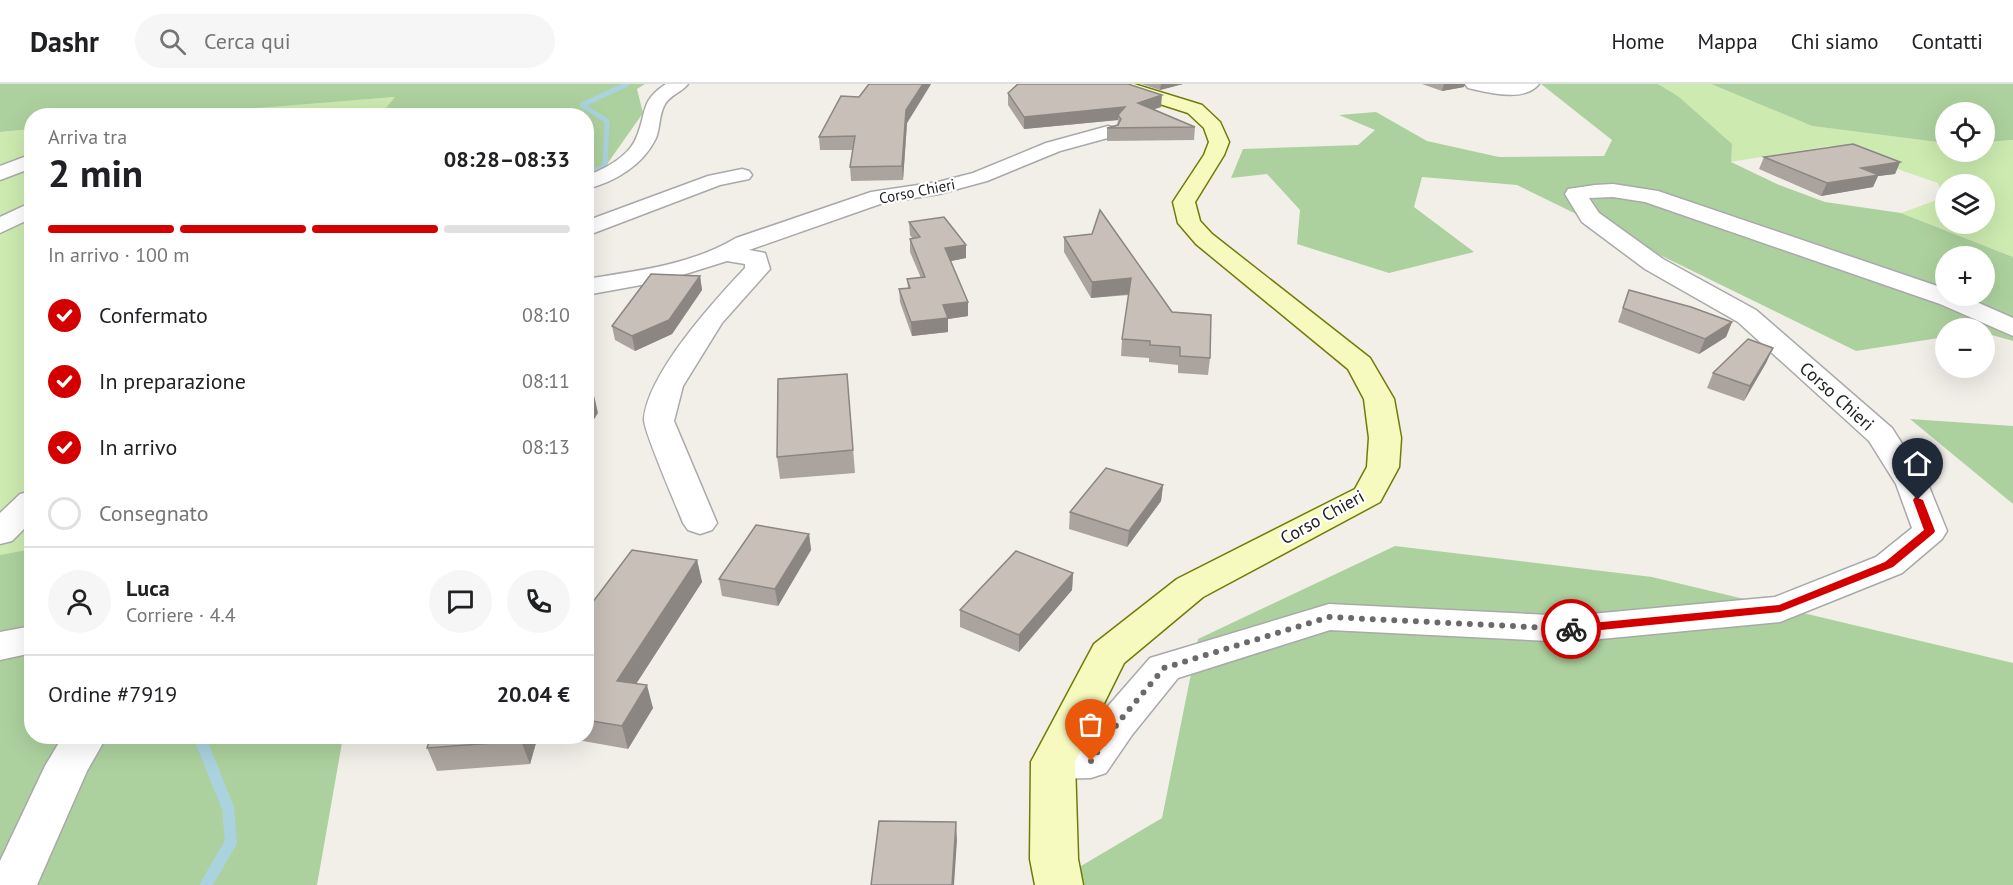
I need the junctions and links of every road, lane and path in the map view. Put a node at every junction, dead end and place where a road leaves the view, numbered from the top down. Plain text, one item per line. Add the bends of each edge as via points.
1 (679, 84) edge
2 (1116, 84) edge
3 (1474, 84) edge
4 (1530, 84) edge
5 (1108, 132) dead end
6 (24, 164) edge
7 (0, 174) edge
8 (742, 175) dead end
9 (594, 180) edge
10 (24, 213) edge
11 (0, 226) edge
12 (594, 226) edge
13 (726, 254) junction
14 (594, 286) edge
15 (2013, 328) edge
16 (24, 509) edge
17 (700, 523) dead end
18 (0, 533) edge
19 (24, 641) edge
20 (0, 646) edge
21 (81, 744) edge
22 (1053, 762) junction
23 (13, 885) edge
24 (1059, 885) edge

1 - 9 street via 656,101 647,136 634,153 615,172
2 - 22 main road, Corso Chieri via 1195,109 1213,126 1219,142 1184,202 1189,223 1224,256 1360,364 1379,399 1385,438 1383,467 1368,495 1190,588 1108,654
3 - 4 street via 1510,90
5 - 13 street, Corso Chieri via 1053,147 980,177 879,198 744,243
6 - 7 street
8 - 12 street via 715,180
10 - 11 street
13 - 14 street, Corso Chieri via 663,274
13 - 17 street via 756,258 758,269 712,319 668,386 659,421
15 - 22 street, Corso Chieri via 1949,299 1650,196 1592,190 1576,194 1590,218 1654,264 1747,316 1881,435 1912,484 1930,531 1889,565 1780,609 1569,629 1329,617 1164,668 1091,761
16 - 18 street
19 - 20 street
21 - 23 street via 67,766
22 - 24 main road, Corso Chieri via 1054,859

